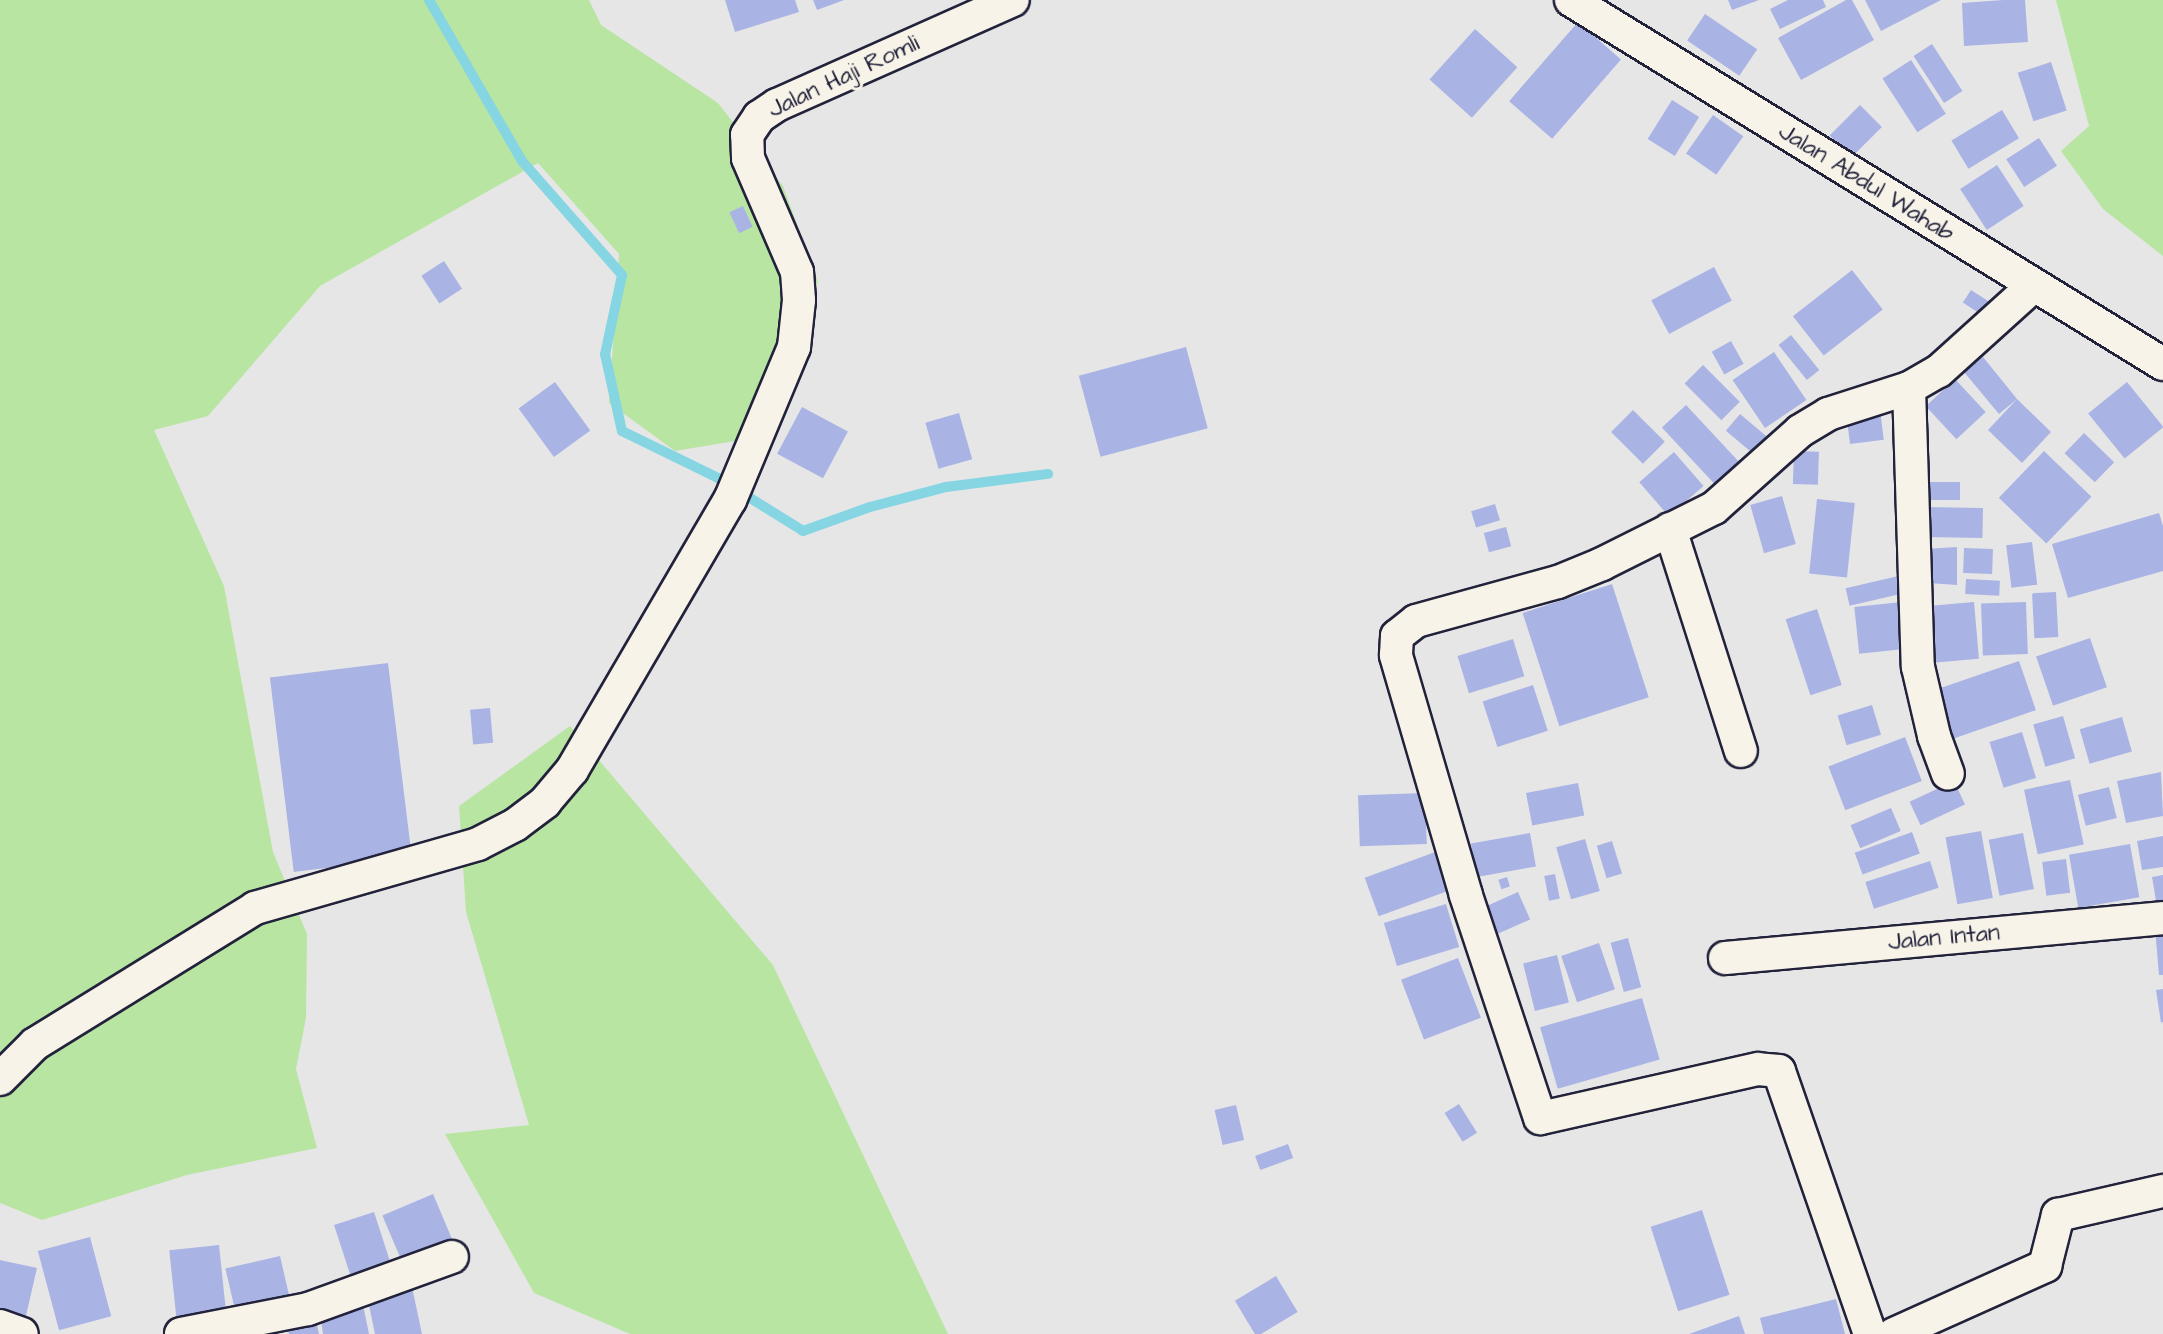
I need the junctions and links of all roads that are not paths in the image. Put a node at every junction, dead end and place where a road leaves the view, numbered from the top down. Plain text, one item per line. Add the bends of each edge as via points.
1 (1013, 0) edge
2 (1571, 0) edge
3 (2033, 286) junction
4 (2163, 364) edge
5 (1909, 388) junction
6 (1670, 529) junction
7 (1741, 751) dead end
8 (1948, 774) dead end
9 (2163, 918) edge
10 (1725, 958) dead end
11 (0, 1079) edge
12 (2163, 1191) edge
13 (452, 1257) dead end
14 (0, 1326) edge
15 (22, 1334) edge
16 (181, 1334) edge
17 (1870, 1334) edge
18 (1894, 1334) edge

1 - 11 street, Jalan Haji Romli via 777,105 759,117 747,135 748,158 797,272 794,347 737,486 572,770 545,802 478,844 255,908 35,1044
2 - 3 street, Jalan Abdul Wahab
3 - 4 street, Jalan Abdul Wahab
3 - 5 street via 1939,371
5 - 6 street via 1828,414 1800,431 1714,508
5 - 8 street via 1918,667
6 - 7 street
6 - 17 street via 1558,582 1416,621 1397,636 1396,655 1466,895 1540,1118 1758,1069 1779,1071
9 - 10 street, Jalan Intan
12 - 18 street via 2058,1215 2045,1266
13 - 16 street via 308,1309
14 - 15 street

